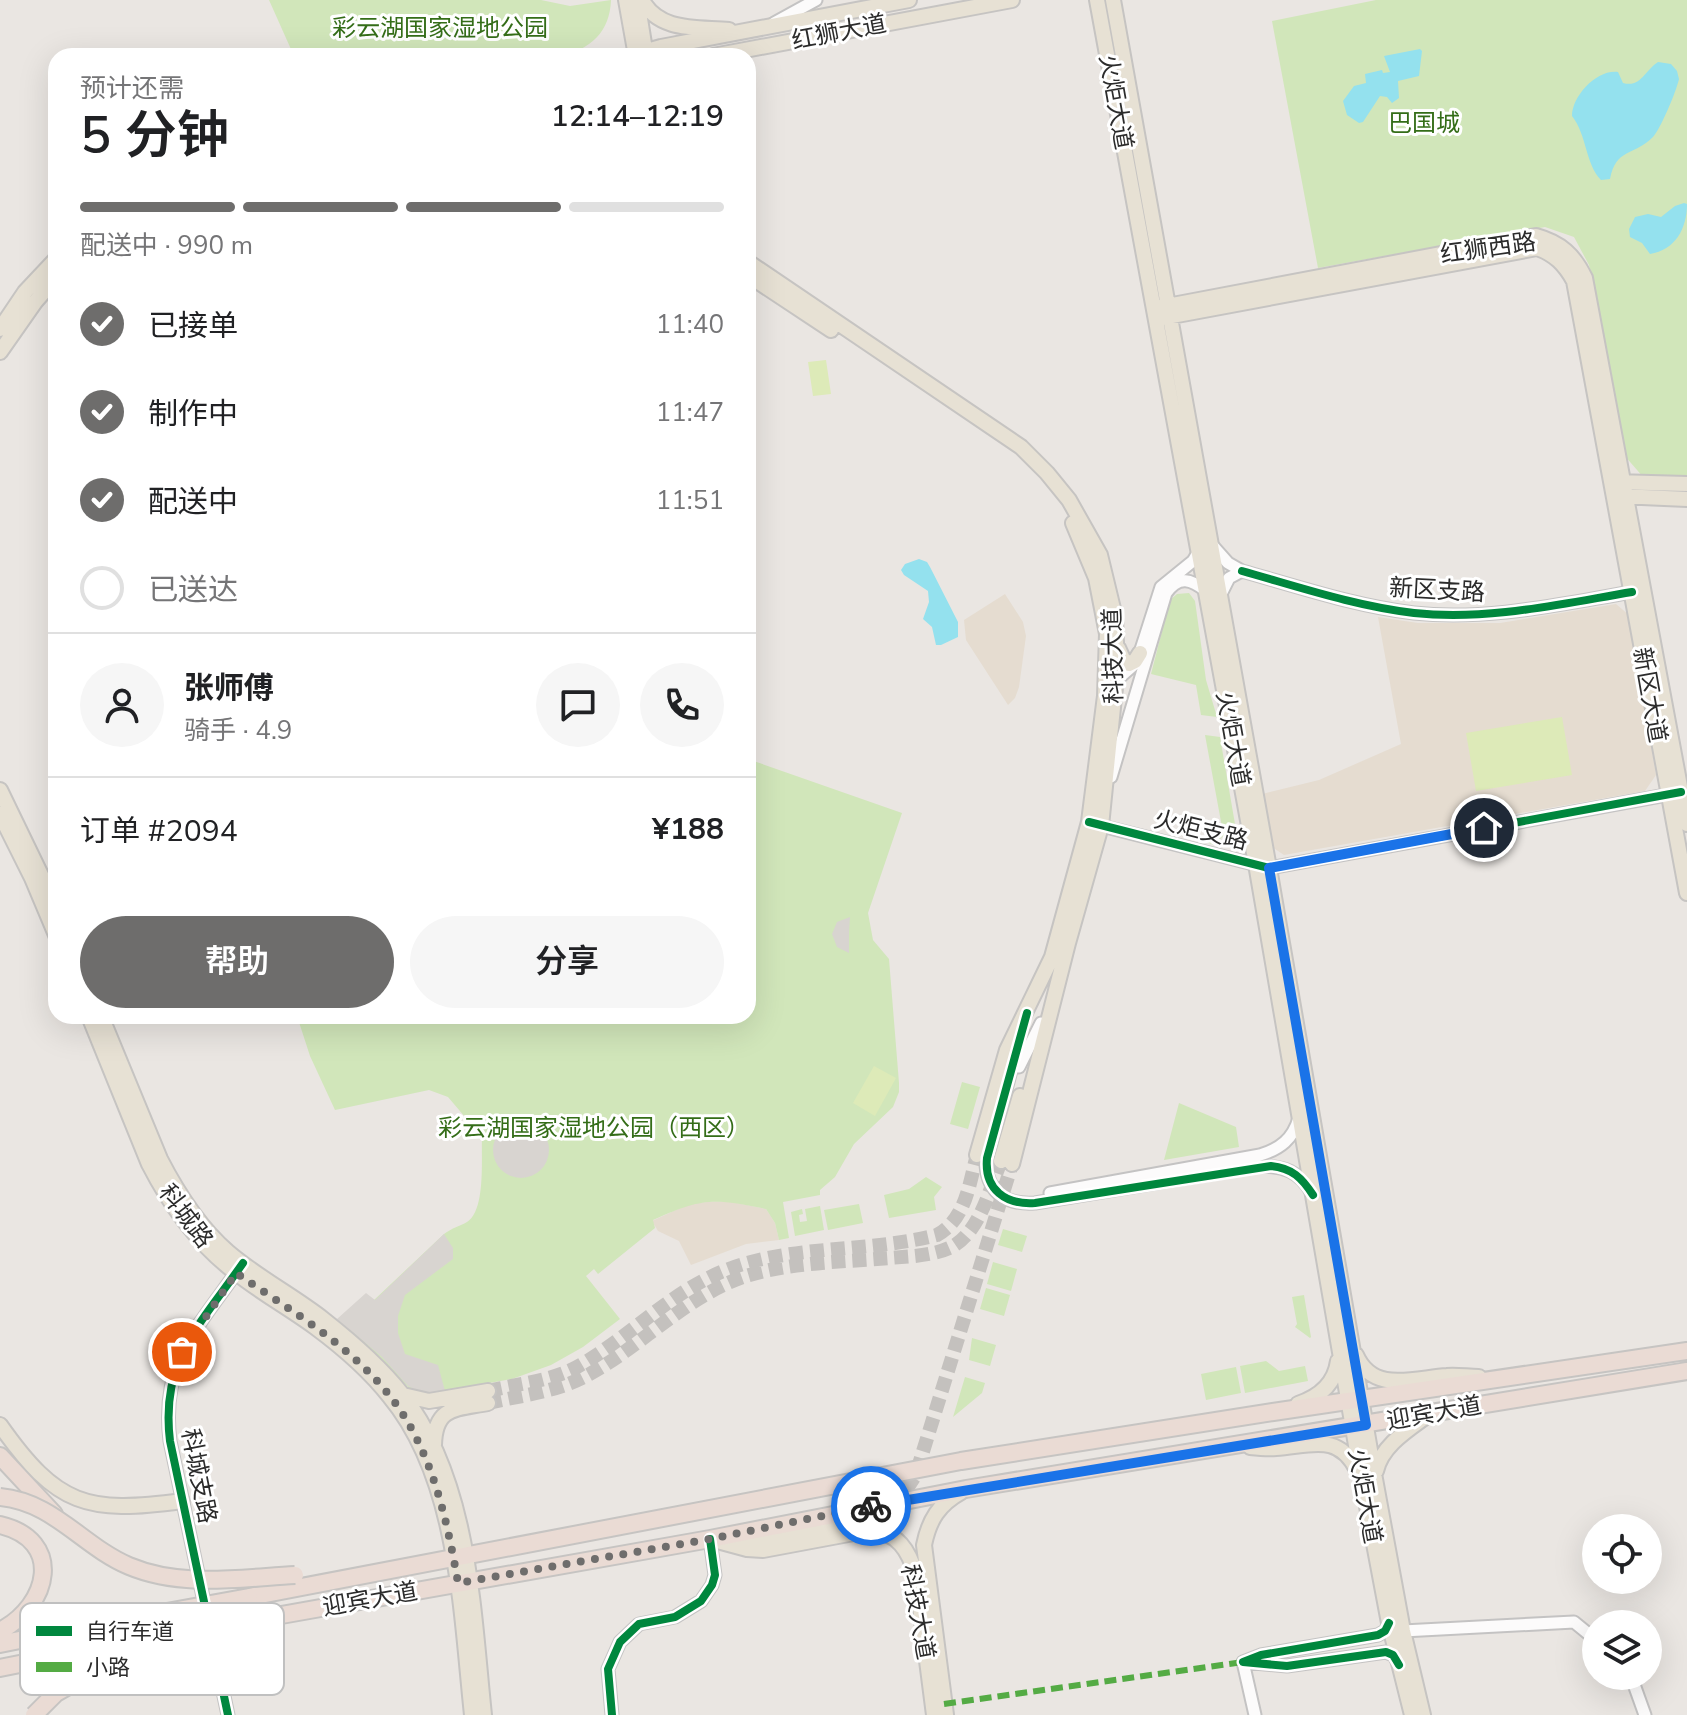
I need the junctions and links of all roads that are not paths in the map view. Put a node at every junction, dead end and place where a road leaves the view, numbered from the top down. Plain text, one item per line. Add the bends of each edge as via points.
1 (626, 0) edge
2 (639, 0) edge
3 (816, 0) edge
4 (863, 0) edge
5 (909, 0) edge
6 (1012, 0) edge
7 (1097, 0) edge
8 (1113, 0) edge
9 (879, 6) junction
10 (768, 27) junction
11 (745, 31) junction
12 (636, 48) edge
13 (638, 48) edge
14 (669, 48) edge
15 (756, 48) edge
16 (756, 267) edge
17 (48, 268) edge
18 (756, 280) edge
19 (48, 287) edge
20 (1162, 312) junction
21 (0, 329) edge
22 (0, 352) edge
23 (1687, 484) edge
24 (1620, 489) junction
25 (1687, 499) edge
26 (1205, 547) junction
27 (1242, 571) junction
28 (1632, 592) junction
29 (1213, 594) junction
30 (1117, 643) junction
31 (1140, 653) junction
32 (1117, 680) junction
33 (1105, 696) junction
34 (0, 790) edge
35 (1106, 793) junction
36 (1675, 793) junction
37 (0, 814) edge
38 (1095, 824) junction
39 (1687, 824) edge
40 (1263, 866) junction
41 (48, 889) edge
42 (1687, 893) edge
43 (48, 916) edge
44 (1068, 943) junction
45 (1027, 1013) junction
46 (1041, 1023) junction
47 (92, 1024) edge
48 (104, 1024) edge
49 (1299, 1118) junction
50 (1266, 1153) junction
51 (977, 1155) tunnel mouth
52 (1259, 1166) junction
53 (1313, 1195) junction
54 (239, 1268) junction
55 (1344, 1339) junction
56 (1687, 1351) edge
57 (1687, 1371) edge
58 (1503, 1379) junction
59 (403, 1395) junction
60 (1355, 1401) junction
61 (1273, 1412) junction
62 (1432, 1412) junction
63 (0, 1425) edge
64 (1359, 1426) junction
65 (1259, 1442) junction
66 (1238, 1447) junction
67 (434, 1450) junction
68 (0, 1456) edge
69 (1368, 1480) junction
70 (966, 1489) junction
71 (0, 1497) edge
72 (182, 1501) junction
73 (55, 1515) junction
74 (853, 1521) tunnel mouth
75 (0, 1525) edge
76 (591, 1532) junction
77 (710, 1539) junction
78 (731, 1545) junction
79 (460, 1556) junction
80 (523, 1571) junction
81 (357, 1576) junction
82 (464, 1582) junction
83 (33, 1603) edge
84 (204, 1603) edge
85 (216, 1603) edge
86 (284, 1614) edge
87 (20, 1617) edge
88 (1389, 1623) junction
89 (1582, 1629) edge
90 (0, 1631) edge
91 (1403, 1631) junction
92 (20, 1640) edge
93 (0, 1644) edge
94 (1243, 1662) junction
95 (20, 1664) edge
96 (1399, 1665) junction
97 (0, 1668) edge
98 (1636, 1690) edge
99 (54, 1695) edge
100 (224, 1695) edge
101 (34, 1715) edge
102 (228, 1715) edge
103 (472, 1715) edge
104 (484, 1715) edge
105 (612, 1715) edge
106 (934, 1715) edge
107 (946, 1715) edge
108 (1255, 1715) edge
109 (1412, 1715) edge
110 (1423, 1715) edge
111 (1645, 1715) edge

1 - 12 main road
2 - 11 main road via 666,23
2 - 13 main road
3 - 10 street
4 - 9 street
5 - 9 main road, 红狮大道
6 - 15 main road, 红狮大道
7 - 20 main road, 火炬大道
8 - 20 main road, 火炬大道
9 - 10 main road, 红狮大道
10 - 11 main road, 红狮大道
11 - 14 main road, 红狮大道
16 - 30 main road, 科技大道 via 1006,435 1047,473 1100,555
17 - 21 main road
18 - 33 main road, 科技大道 via 1001,443 1041,479 1073,522 1096,578 1106,626
19 - 22 main road
20 - 24 main road, 红狮西路 via 1537,248 1549,252 1574,281
20 - 26 main road, 火炬大道
23 - 24 main road
24 - 25 main road
24 - 28 main road, 新区大道
24 - 36 main road, 新区大道
26 - 27 street
26 - 29 main road, 火炬大道
26 - 31 street via 1161,587
27 - 28 street, 新区支路 via 1349,602 1416,613 1499,614
27 - 29 street
28 - 36 main road, 新区大道
29 - 35 street via 1190,580 1166,593
29 - 40 main road, 火炬大道
30 - 31 main road via 1126,662 1132,663
30 - 32 main road, 科技大道
31 - 32 street
32 - 33 street
32 - 35 main road, 科技大道
33 - 38 main road, 科技大道
34 - 41 main road
35 - 38 main road, 科技大道
36 - 39 main road, 新区大道
36 - 40 street, 火炬支路
36 - 42 main road, 新区大道
37 - 43 main road
38 - 40 street, 火炬支路
38 - 44 main road, 科技大道
38 - 45 main road, 科技大道 via 1052,957
40 - 49 main road, 火炬大道
40 - 55 main road, 火炬大道
44 - 46 main road
44 - 46 main road, 科技大道 via 1007,1162
45 - 51 main road, 科技大道 via 1005,1057
45 - 52 street via 987,1158 988,1178 1002,1197 1035,1203
46 - 50 street via 1019,1065 993,1159 994,1176 1005,1191 1033,1195
47 - 54 main road, 科城路 via 161,1187 202,1242
48 - 54 main road, 科城路 via 171,1181
49 - 50 street via 1292,1137
49 - 53 main road, 火炬大道
50 - 52 street via 1280,1152 1283,1158
52 - 53 street via 1294,1172
53 - 55 main road, 火炬大道
54 - 59 main road, 科城路 via 340,1332
54 - 72 street, 科城支路 via 189,1339 171,1379 166,1410
54 - 79 main road, 科城路 via 323,1333 391,1398 429,1465
55 - 58 main road via 1363,1368 1388,1381
55 - 60 main road, 火炬大道
55 - 61 main road via 1328,1385 1309,1400
56 - 58 highway, 迎宾大道
57 - 62 highway, 迎宾大道
58 - 60 highway, 迎宾大道
58 - 62 highway via 1432,1398
59 - 67 main road, 科城路
59 - 67 main road via 429,1401 488,1397 442,1415 435,1426
60 - 61 highway, 迎宾大道
60 - 64 main road, 火炬大道
61 - 65 highway via 1284,1426
61 - 76 highway, 迎宾大道 via 961,1461
62 - 64 highway, 迎宾大道
62 - 69 main road via 1387,1448
63 - 72 main road via 37,1471 75,1499 115,1507
64 - 65 highway, 迎宾大道
64 - 69 main road, 火炬大道
65 - 66 highway, 迎宾大道
66 - 69 main road via 1326,1444 1349,1457
66 - 70 highway, 迎宾大道
67 - 79 main road, 科城路 via 456,1511
68 - 73 highway
69 - 88 main road, 火炬大道
69 - 91 main road, 火炬大道
70 - 77 highway, 迎宾大道
70 - 107 main road, 科技大道 via 938,1509 924,1545
71 - 73 highway, bridge via 23,1499
72 - 84 street, 科城支路
73 - 81 highway, bridge via 96,1548 157,1575 214,1580
74 - 78 main road, 科技大道
75 - 83 highway via 31,1542 39,1555 42,1585
76 - 79 highway, 迎宾大道
76 - 80 highway via 505,1556 506,1568
77 - 78 main road, 科技大道
77 - 80 highway, 迎宾大道
77 - 105 street via 715,1575 701,1601 675,1617 639,1624 620,1642 608,1669
78 - 106 main road, 科技大道 via 763,1550 870,1530 897,1539 916,1575
79 - 81 highway, 迎宾大道
79 - 82 main road, 科城路
80 - 82 highway, 迎宾大道
81 - 85 highway, 迎宾大道, bridge
82 - 86 highway, 迎宾大道, bridge
82 - 103 main road, 科城路
82 - 104 main road, 科城路
87 - 90 highway
88 - 94 street via 1378,1635
88 - 96 main road, 火炬大道
89 - 91 street via 1574,1622
91 - 110 main road, 火炬大道
92 - 93 highway, 迎宾大道, bridge
94 - 96 street via 1287,1666 1386,1652
94 - 108 street
95 - 97 highway, 迎宾大道, bridge
96 - 109 main road, 火炬大道
98 - 111 street
99 - 101 highway, bridge
100 - 102 street, 科城支路

